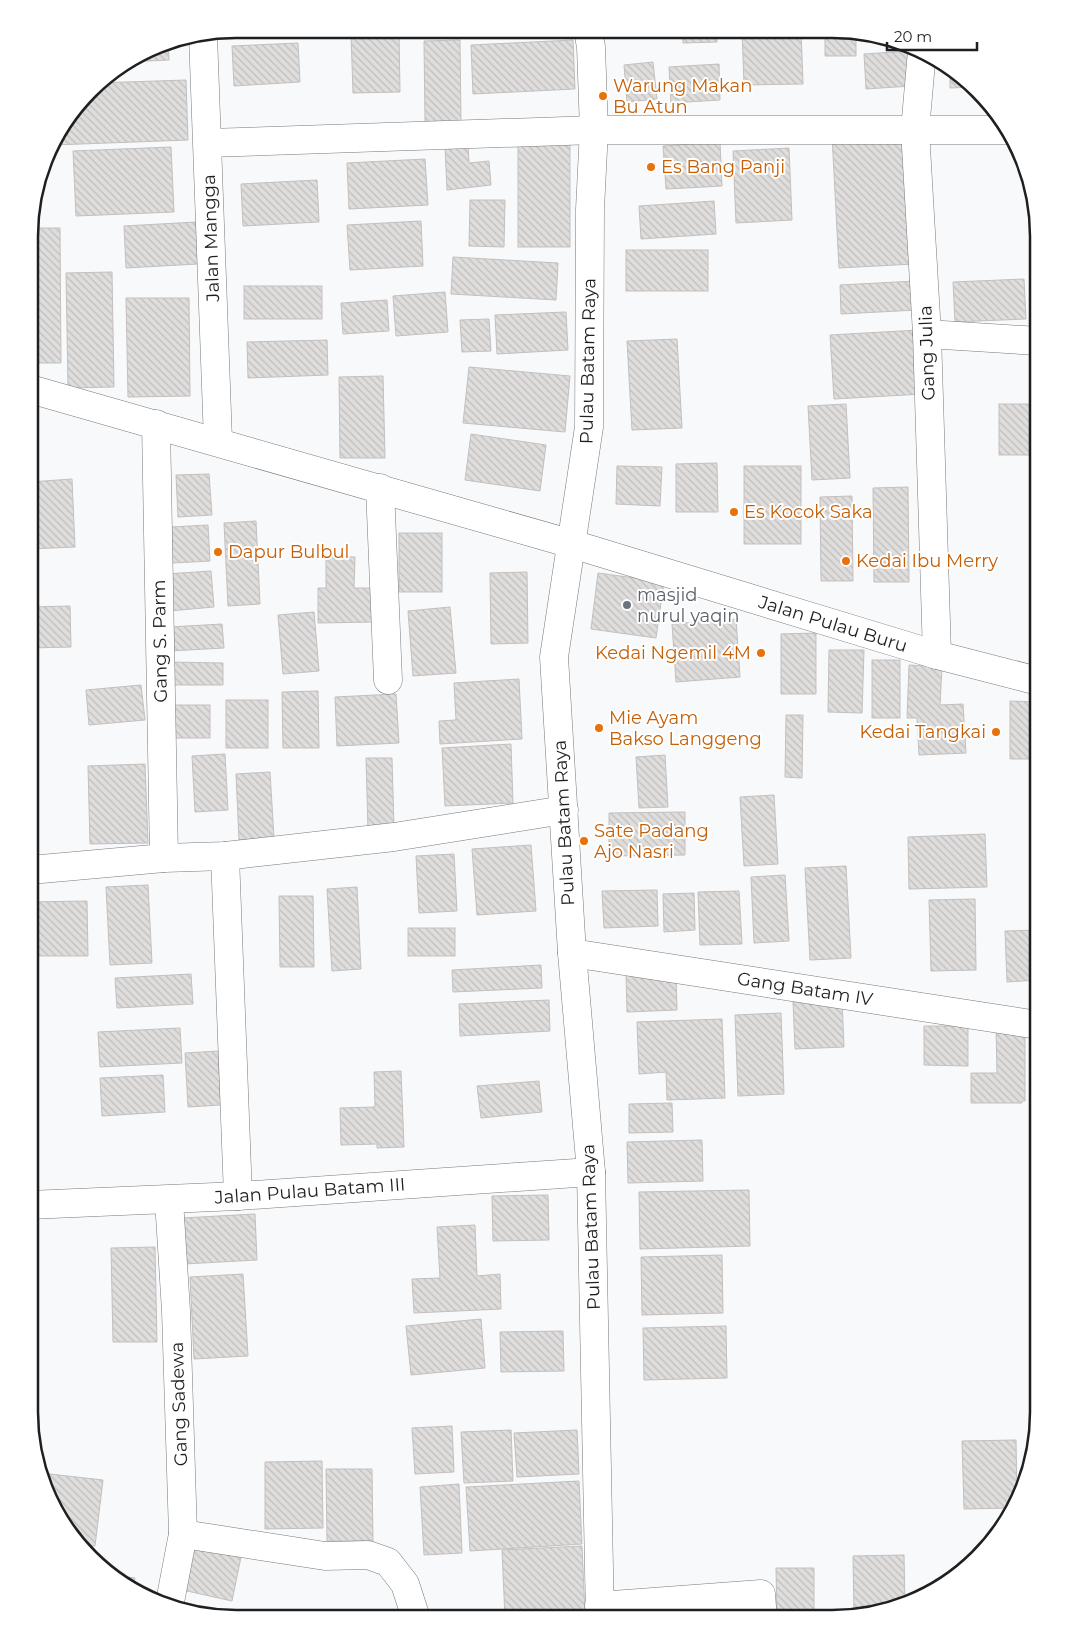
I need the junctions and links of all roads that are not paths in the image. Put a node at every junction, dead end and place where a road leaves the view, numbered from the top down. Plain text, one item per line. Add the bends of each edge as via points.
1 (589, 37) edge
2 (203, 40) edge
3 (921, 59) edge
4 (594, 130) junction
5 (915, 130) junction
6 (999, 130) edge
7 (208, 143) junction
8 (927, 334) junction
9 (1030, 340) edge
10 (38, 391) edge
11 (156, 424) junction
12 (218, 441) junction
13 (380, 488) junction
14 (572, 544) junction
15 (937, 655) junction
16 (1030, 679) edge
17 (388, 680) dead end
18 (564, 810) junction
19 (226, 856) junction
20 (164, 858) junction
21 (38, 869) edge
22 (572, 953) junction
23 (1030, 1024) edge
24 (591, 1172) junction
25 (238, 1196) junction
26 (169, 1200) junction
27 (38, 1205) edge
28 (183, 1534) junction
29 (170, 1599) edge
30 (413, 1610) edge
31 (600, 1610) edge
32 (625, 1610) edge
33 (762, 1610) edge

1 - 4 street, Pulau Batam Raya
2 - 7 street, Jalan Mangga
3 - 5 street, Gang Julia
4 - 5 street
4 - 7 street
4 - 14 street, Pulau Batam Raya via 590,209 589,427
5 - 6 street
5 - 8 street, Gang Julia
7 - 12 street, Jalan Mangga
8 - 9 street
8 - 15 street, Gang Julia
10 - 11 street, Jalan Pulau Buru
11 - 12 street, Jalan Pulau Buru
11 - 20 street, Gang S. Parm
12 - 13 street, Jalan Pulau Buru
13 - 14 street, Jalan Pulau Buru
13 - 17 street
14 - 15 street, Jalan Pulau Buru
14 - 18 street, Pulau Batam Raya via 554,657
15 - 16 street, Jalan Pulau Buru
18 - 19 street via 394,837
18 - 22 street, Pulau Batam Raya
19 - 20 street
19 - 25 street
20 - 21 street
22 - 23 street, Gang Batam IV
22 - 24 street, Pulau Batam Raya
24 - 25 street, Jalan Pulau Batam III
24 - 31 street, Pulau Batam Raya
25 - 26 street, Jalan Pulau Batam III
26 - 27 street, Jalan Pulau Batam III
26 - 28 street, Gang Sadewa
28 - 29 street, Gang Sadewa
28 - 30 street via 325,1556 368,1555 388,1562 405,1584
32 - 33 street via 761,1594

